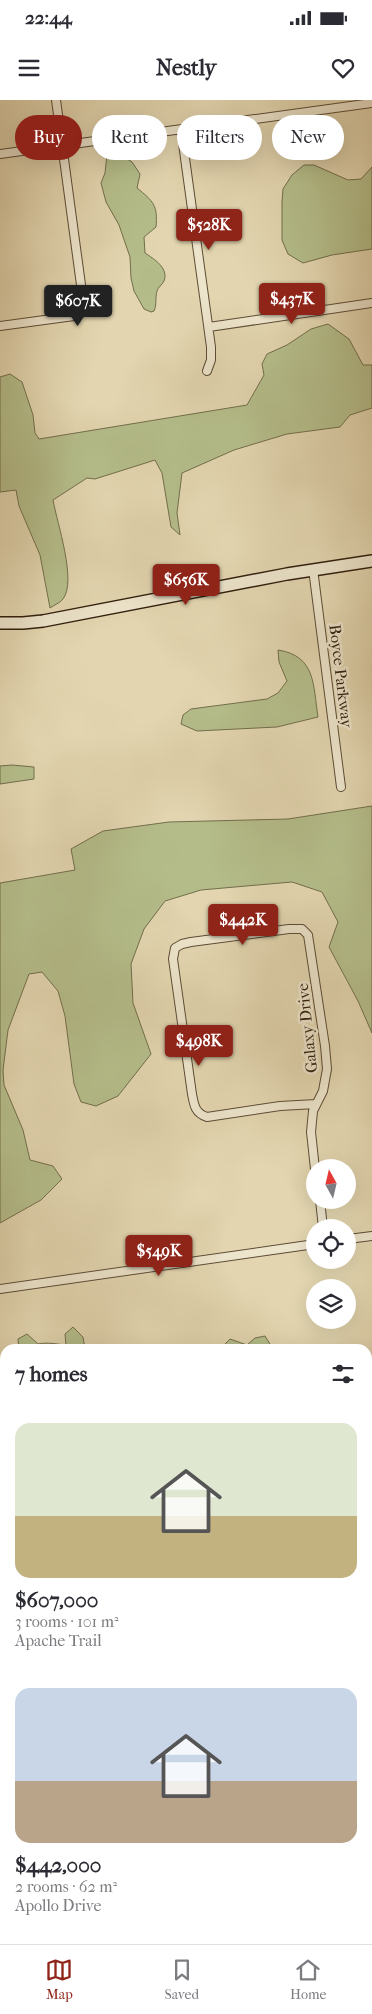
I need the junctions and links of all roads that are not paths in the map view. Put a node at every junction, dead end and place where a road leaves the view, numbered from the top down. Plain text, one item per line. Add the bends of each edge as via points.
1 (56, 100) edge
2 (372, 103) edge
3 (332, 104) edge
4 (58, 115) edge
5 (262, 116) edge
6 (177, 130) edge
7 (82, 142) edge
8 (15, 152) edge
9 (0, 154) edge
10 (64, 160) edge
11 (185, 160) edge
12 (372, 303) edge
13 (0, 326) edge
14 (209, 327) junction
15 (207, 371) dead end
16 (372, 561) edge
17 (313, 569) junction
18 (0, 623) edge
19 (341, 787) dead end
20 (316, 1104) junction
21 (314, 1159) edge
22 (372, 1236) edge
23 (356, 1238) edge
24 (306, 1245) edge
25 (0, 1289) edge

1 - 4 street
2 - 3 street
3 - 5 street
6 - 7 street
8 - 9 street
10 - 13 street via 84,304 80,313 74,316
11 - 14 street
12 - 14 street
14 - 15 street via 211,360
16 - 17 street
17 - 18 street via 43,621
17 - 19 street, Boyce Parkway
20 - 20 street, Galaxy Drive via 323,1091 327,1069 326,1046 308,935 302,929 289,929 191,942 178,947 172,960 194,1108 207,1117
20 - 21 street, Galaxy Drive via 311,1132
22 - 23 street
24 - 25 street

